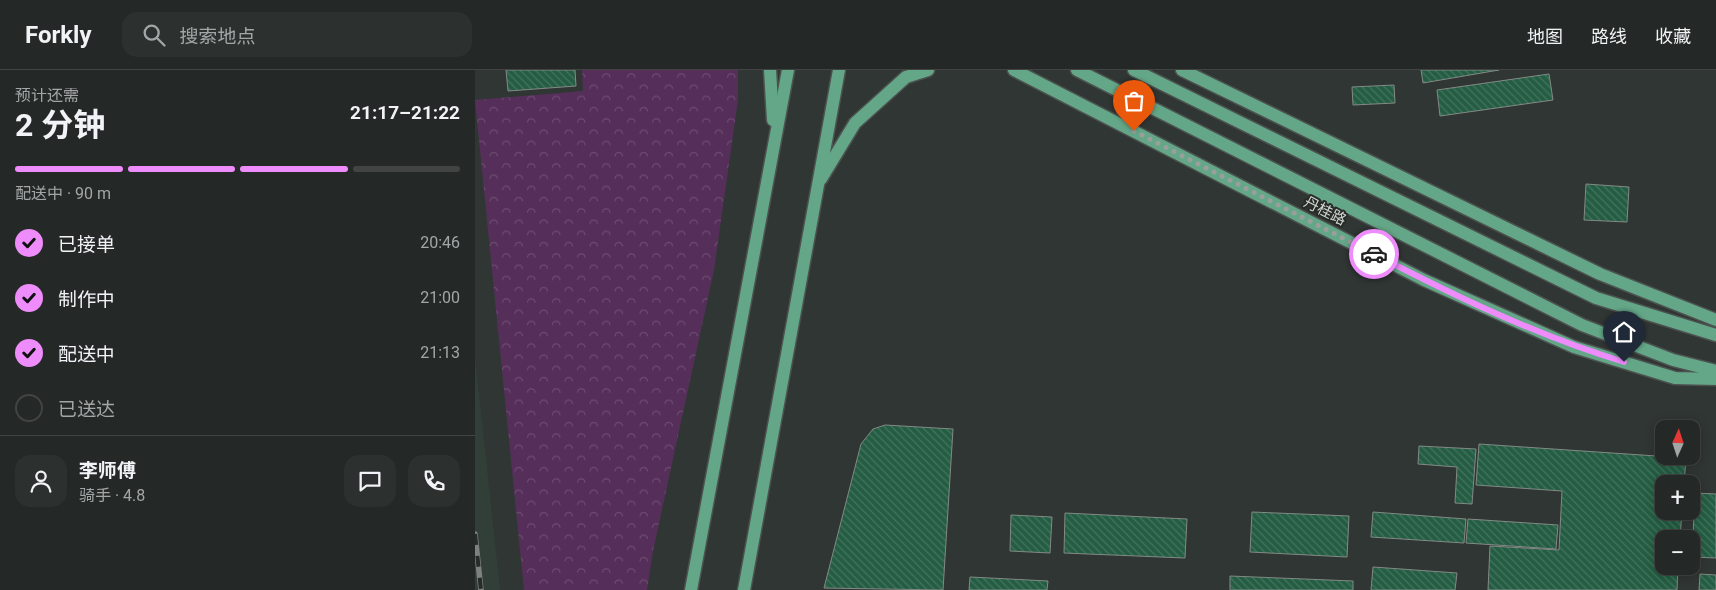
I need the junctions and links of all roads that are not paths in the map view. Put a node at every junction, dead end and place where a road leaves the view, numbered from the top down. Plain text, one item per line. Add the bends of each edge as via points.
1 (770, 70) edge
2 (788, 70) edge
3 (839, 70) edge
4 (928, 70) edge
5 (1014, 70) edge
6 (1077, 70) edge
7 (1134, 70) edge
8 (1182, 70) edge
9 (774, 141) junction
10 (817, 185) junction
11 (1716, 320) edge
12 (1716, 335) edge
13 (1716, 371) edge
14 (1716, 379) edge
15 (691, 590) edge
16 (744, 590) edge

1 - 9 main road
2 - 9 main road
3 - 10 main road
4 - 10 main road via 906,77 855,123
5 - 14 main road, 丹桂路 via 1424,280 1574,347 1675,378
6 - 13 main road via 1582,324 1673,360
7 - 12 main road via 1596,298
8 - 11 main road via 1600,274
9 - 15 main road
10 - 16 main road

